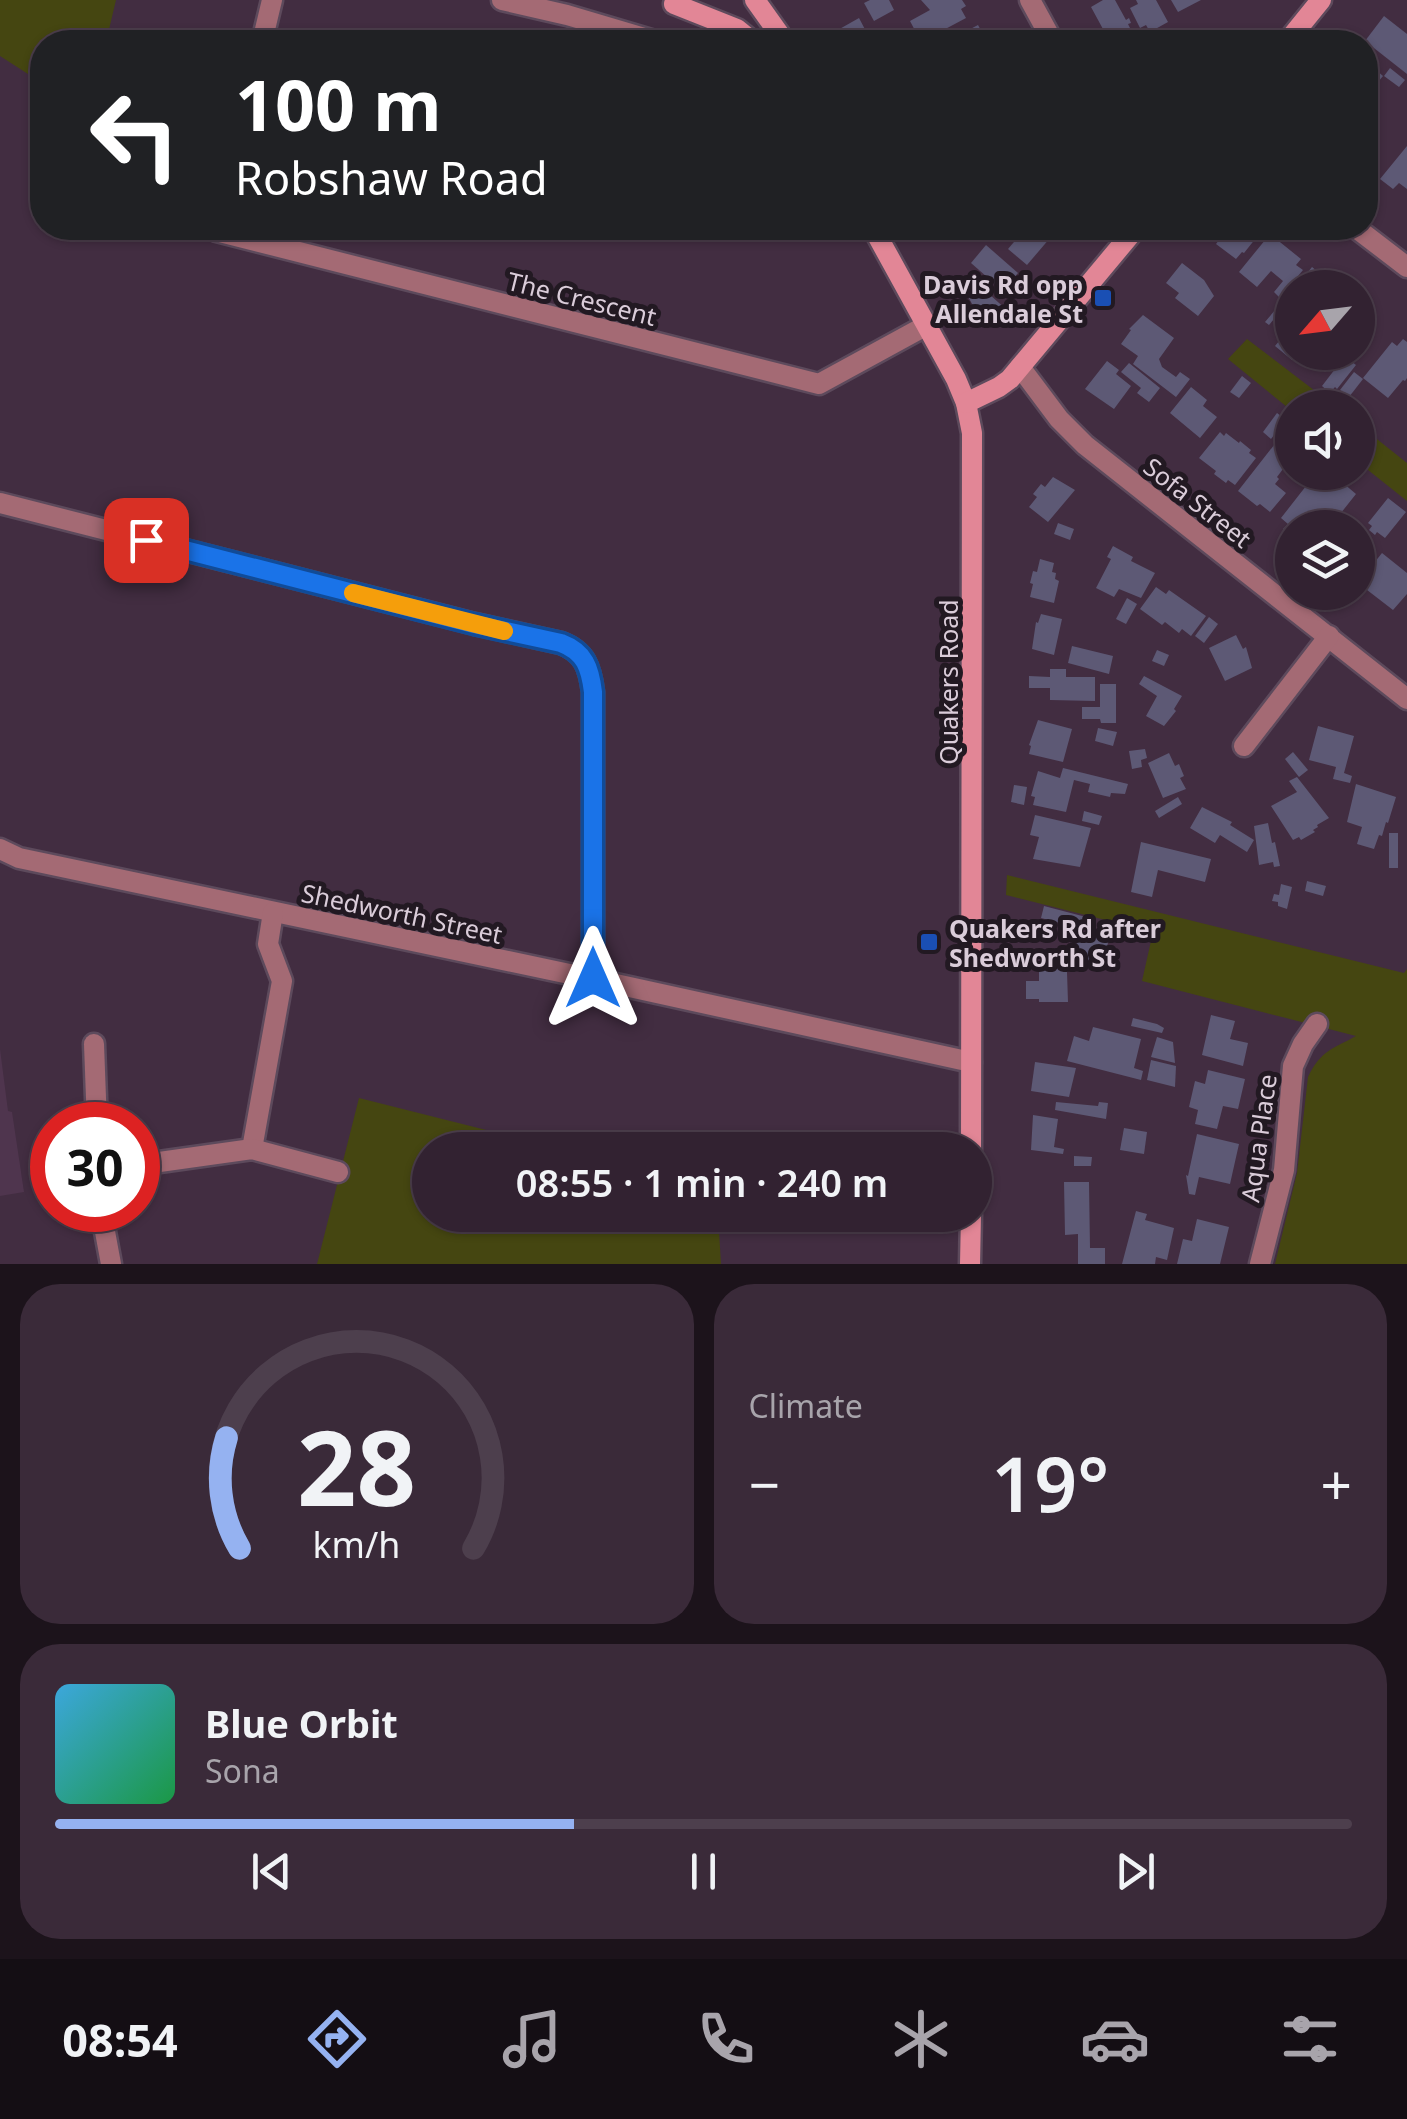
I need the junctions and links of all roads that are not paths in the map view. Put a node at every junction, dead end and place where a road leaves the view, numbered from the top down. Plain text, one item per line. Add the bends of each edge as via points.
1 (272, 0) edge
2 (502, 0) edge
3 (698, 0) edge
4 (756, 0) edge
5 (1030, 0) edge
6 (1321, 0) edge
7 (670, 2) edge
8 (265, 30) edge
9 (618, 30) edge
10 (735, 30) edge
11 (777, 30) edge
12 (1046, 30) edge
13 (1297, 30) edge
14 (251, 240) edge
15 (881, 240) edge
16 (1126, 240) edge
17 (1372, 240) edge
18 (1407, 267) edge
19 (927, 325) junction
20 (1020, 366) junction
21 (966, 403) junction
22 (0, 503) edge
23 (1330, 636) junction
24 (1407, 699) edge
25 (1244, 746) dead end
26 (0, 849) edge
27 (273, 912) junction
28 (593, 978) junction
29 (1317, 1024) dead end
30 (94, 1044) dead end
31 (972, 1062) junction
32 (96, 1102) edge
33 (971, 1132) edge
34 (252, 1148) junction
35 (160, 1162) edge
36 (338, 1172) dead end
37 (105, 1232) edge
38 (971, 1232) edge
39 (112, 1264) edge
40 (970, 1264) edge
41 (1260, 1264) edge

1 - 8 street
2 - 9 street
3 - 7 main road
4 - 11 main road
5 - 12 street
6 - 13 main road
7 - 10 main road
14 - 19 street, The Crescent via 819,384
15 - 19 main road, Quakers Road
16 - 20 main road
17 - 18 street
19 - 21 main road, Quakers Road
20 - 21 main road via 999,388
20 - 23 street, Sofa Street via 1085,446
21 - 31 main road, Quakers Road via 974,453
22 - 28 street via 574,648 586,659 593,692
23 - 24 street, Sofa Street
23 - 25 street
26 - 27 street, Shedworth Street
27 - 28 street, Shedworth Street
27 - 34 street via 268,944 282,982
28 - 31 street, Shedworth Street
29 - 41 street, Aqua Place via 1293,1066 1284,1170
30 - 32 street
31 - 33 main road, Quakers Road
34 - 35 street
34 - 36 street
37 - 39 street
38 - 40 main road

